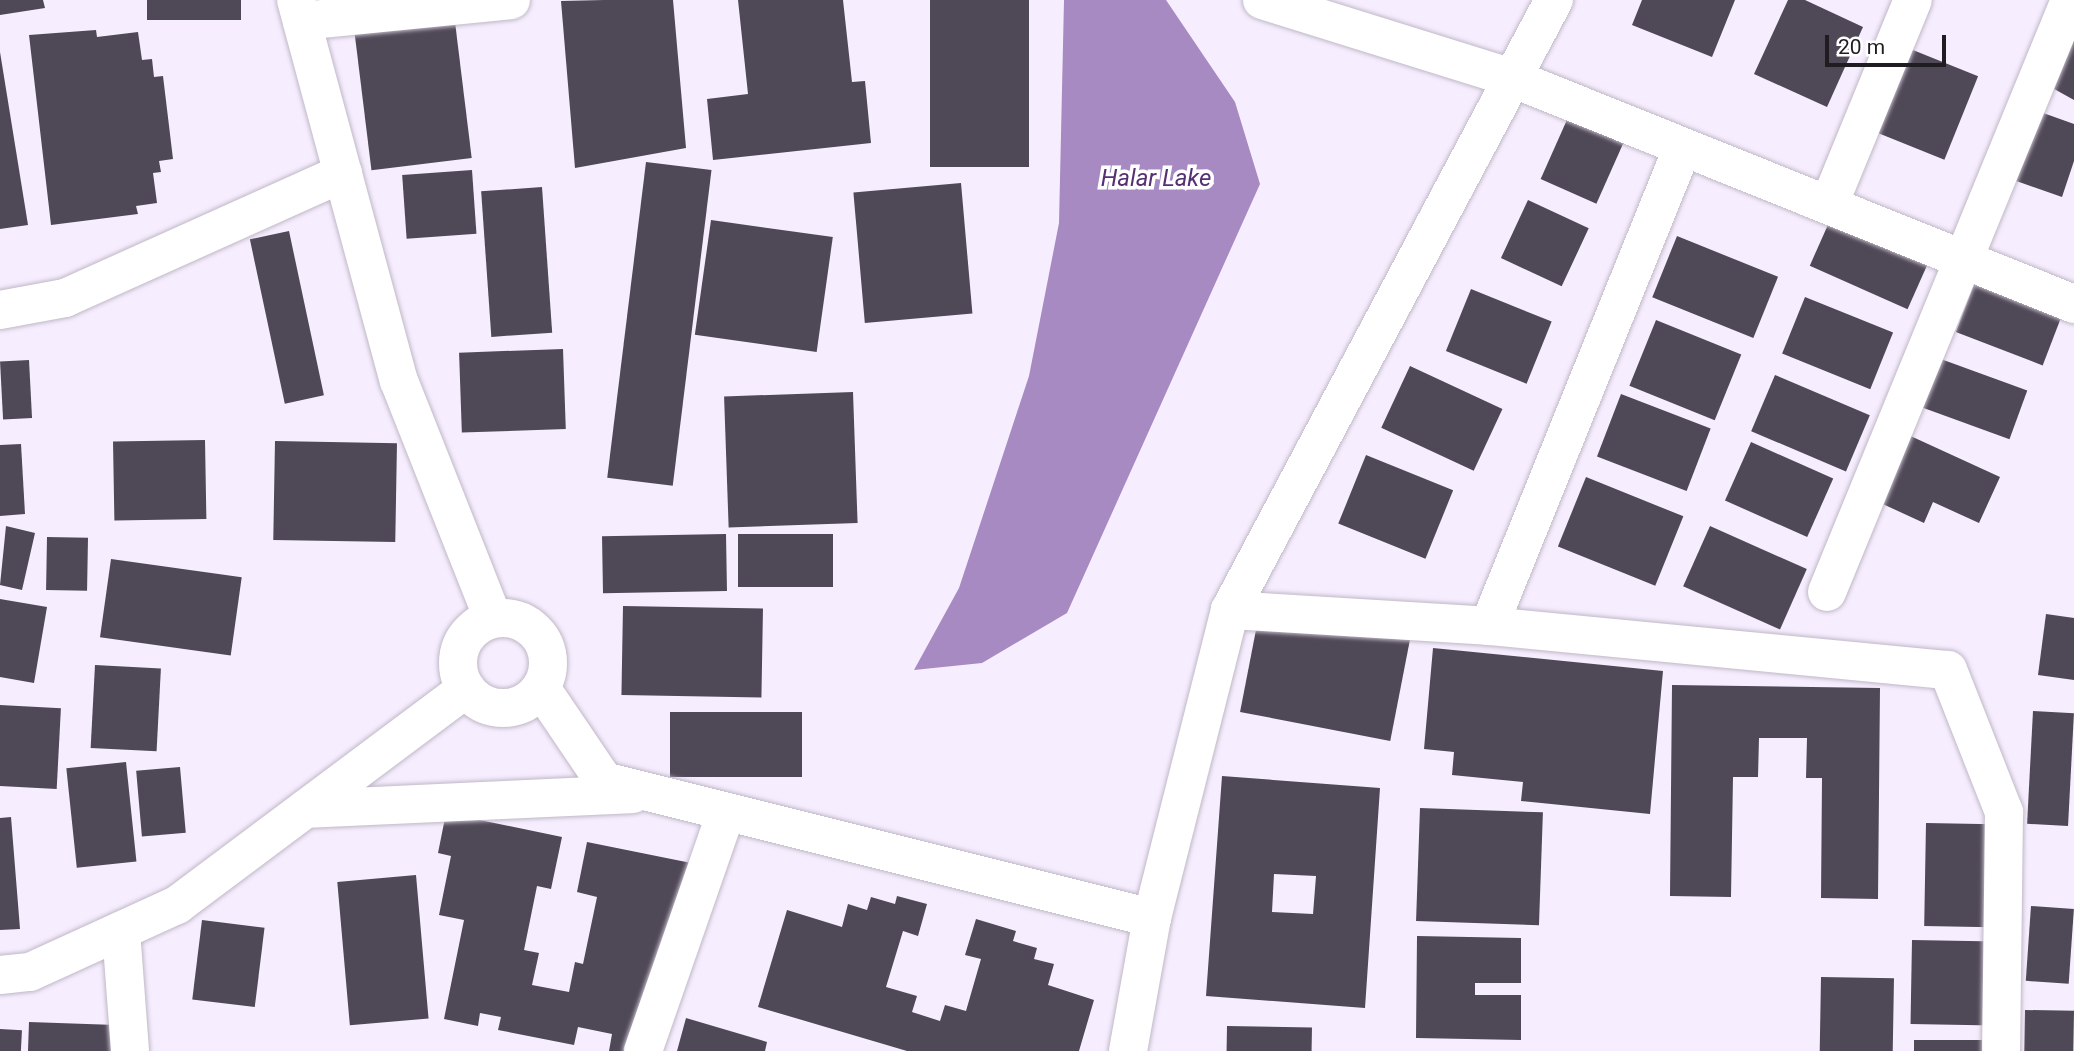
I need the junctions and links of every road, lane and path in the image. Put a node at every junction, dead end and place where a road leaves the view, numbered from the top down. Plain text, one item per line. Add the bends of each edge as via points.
1 (511, 0) edge
2 (1262, 0) edge
3 (1554, 0) edge
4 (1913, 0) edge
5 (2070, 0) edge
6 (299, 11) edge
7 (1512, 78) junction
8 (1682, 149) junction
9 (343, 173) junction
10 (1830, 202) junction
11 (1962, 260) junction
12 (2074, 304) edge
13 (0, 310) edge
14 (1827, 592) dead end
15 (1230, 610) junction
16 (493, 618) junction
17 (1489, 626) junction
18 (541, 688) junction
19 (466, 689) junction
20 (649, 793) junction
21 (306, 809) junction
22 (726, 813) junction
23 (1152, 918) junction
24 (121, 931) junction
25 (0, 975) edge
26 (130, 1051) edge
27 (643, 1051) edge
28 (1128, 1051) edge
29 (2001, 1051) edge

1 - 6 street
2 - 7 street
3 - 7 street
4 - 10 street
5 - 11 street
6 - 9 street
7 - 8 street
7 - 15 street
8 - 10 street
8 - 17 street
9 - 13 street via 65,298
9 - 16 street via 399,381
10 - 11 street
11 - 12 street
11 - 14 street
15 - 17 street
15 - 23 street
16 - 18 street via 527,625 540,637 548,671
16 - 19 street via 477,626 461,647 459,673
17 - 29 street via 1948,670 2004,812
18 - 19 street via 513,708 495,708
18 - 20 street via 604,781
19 - 21 street
20 - 21 street
20 - 22 street
21 - 24 street via 177,905
22 - 23 street
22 - 27 street
23 - 28 street
24 - 25 street via 30,972
24 - 26 street

